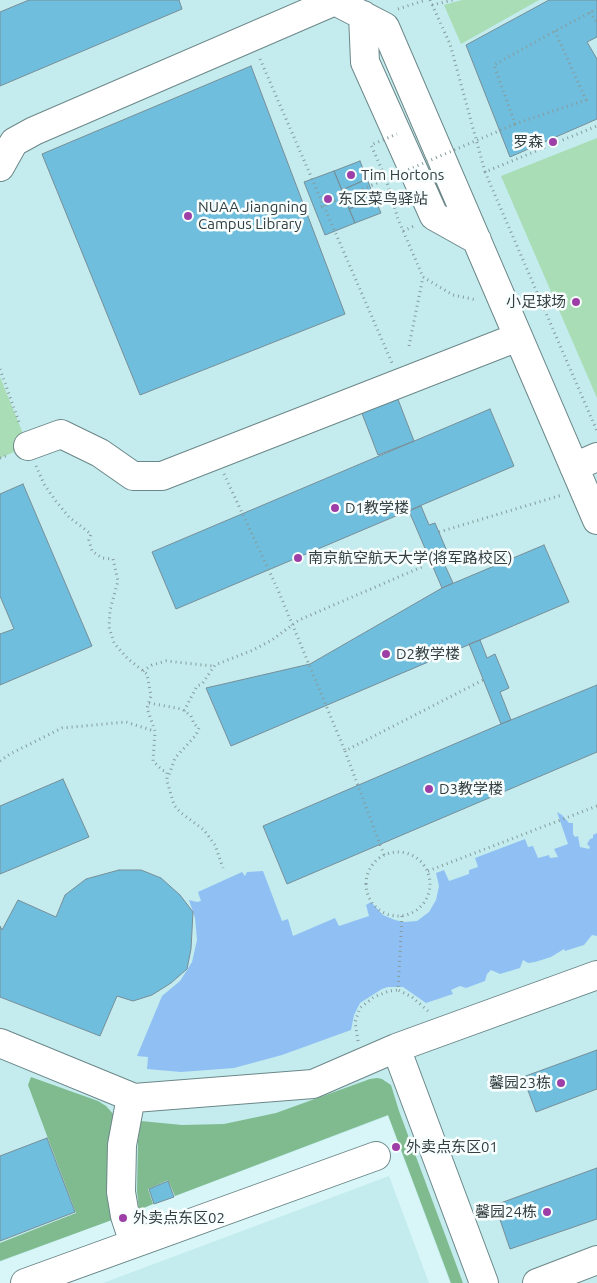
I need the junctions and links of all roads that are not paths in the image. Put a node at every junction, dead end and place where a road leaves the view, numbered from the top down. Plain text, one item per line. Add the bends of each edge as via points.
1 (334, 1) edge
2 (363, 15) junction
3 (0, 166) edge
4 (477, 240) junction
5 (518, 337) junction
6 (28, 446) road end
7 (585, 471) edge
8 (597, 520) edge
9 (597, 975) edge
10 (0, 1043) edge
11 (396, 1048) junction
12 (131, 1097) junction
13 (376, 1156) dead end
14 (134, 1243) junction
15 (597, 1260) edge
16 (25, 1283) edge
17 (484, 1283) edge
18 (537, 1283) edge

1 - 2 street
1 - 3 street via 28,135 14,142
2 - 4 street via 385,27
2 - 4 street via 365,62 434,216
4 - 5 street
5 - 6 street via 162,476 133,476 100,453 61,434
5 - 7 street
7 - 8 street
9 - 11 street
10 - 12 street
11 - 12 street via 313,1084
11 - 17 street
12 - 14 street via 122,1145 121,1192
13 - 14 street
14 - 16 street
15 - 18 street

